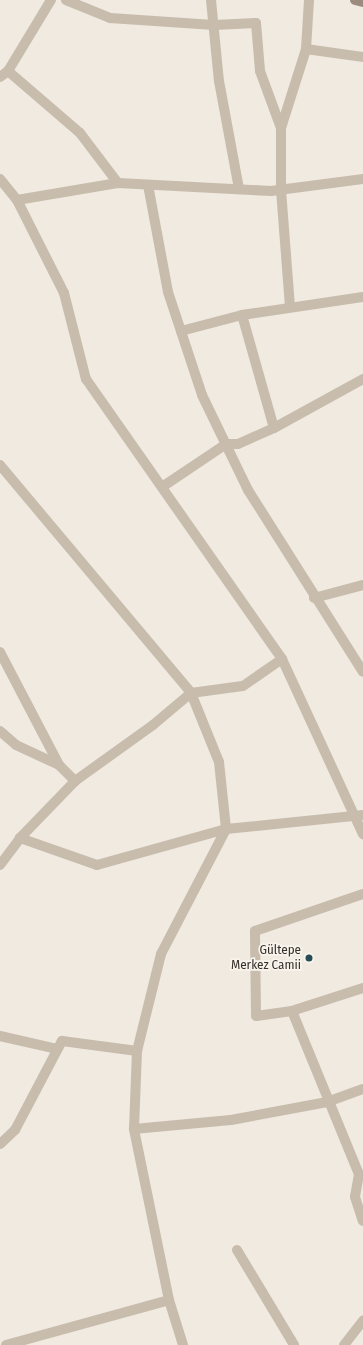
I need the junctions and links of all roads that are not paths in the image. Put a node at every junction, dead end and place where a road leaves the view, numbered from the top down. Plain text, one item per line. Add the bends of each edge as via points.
1 (51, 0) edge
2 (66, 0) edge
3 (211, 0) edge
4 (309, 0) edge
5 (355, 0) edge
6 (358, 0) edge
7 (363, 2) edge
8 (214, 25) junction
9 (306, 49) junction
10 (363, 57) edge
11 (4, 74) edge
12 (282, 128) junction
13 (0, 179) edge
14 (363, 179) edge
15 (118, 183) junction
16 (148, 185) junction
17 (239, 189) junction
18 (281, 190) junction
19 (18, 200) junction
20 (363, 297) edge
21 (290, 307) junction
22 (242, 315) junction
23 (181, 331) junction
24 (363, 378) edge
25 (274, 428) junction
26 (226, 444) junction
27 (0, 465) edge
28 (162, 486) junction
29 (363, 585) edge
30 (314, 598) junction
31 (0, 652) edge
32 (282, 659) junction
33 (363, 672) edge
34 (191, 693) junction
35 (0, 732) edge
36 (59, 765) junction
37 (75, 781) junction
38 (359, 816) edge
39 (226, 829) junction
40 (363, 834) edge
41 (20, 838) junction
42 (0, 865) edge
43 (363, 894) edge
44 (363, 988) edge
45 (292, 1011) junction
46 (0, 1036) edge
47 (58, 1049) junction
48 (137, 1051) junction
49 (363, 1089) edge
50 (327, 1102) junction
51 (134, 1129) junction
52 (0, 1144) edge
53 (363, 1221) edge
54 (237, 1250) dead end
55 (168, 1300) junction
56 (363, 1321) edge
57 (6, 1345) edge
58 (183, 1345) edge
59 (294, 1345) edge
60 (344, 1345) edge

1 - 11 street
2 - 8 street via 110,18
3 - 8 street
4 - 9 street
5 - 6 street
6 - 7 street
8 - 12 street via 256,23 260,71
8 - 17 street via 219,81
9 - 10 street
9 - 12 street
11 - 15 street via 80,133
12 - 18 street
13 - 19 street
14 - 18 street
15 - 16 street
15 - 19 street
16 - 17 street
16 - 23 street via 168,292
17 - 18 street
18 - 21 street
19 - 28 street via 64,293 86,378
20 - 21 street
21 - 22 street
22 - 23 street
22 - 25 street
23 - 26 street via 202,395
24 - 25 street
25 - 26 street via 238,444
26 - 28 street
26 - 30 street via 248,490
27 - 34 street
28 - 32 street
29 - 30 street
30 - 33 street
31 - 36 street
32 - 34 street via 243,686
32 - 38 street
34 - 37 street via 153,725
34 - 39 street via 219,762
35 - 36 street via 16,745
36 - 37 street
37 - 41 street
38 - 39 street
38 - 40 street
39 - 41 street via 97,865
39 - 48 street via 161,954
41 - 42 street
43 - 45 street via 255,930 256,1016
44 - 45 street
45 - 50 street
46 - 47 street
47 - 48 street via 62,1042
47 - 52 street via 15,1130
48 - 51 street
49 - 50 street
50 - 51 street via 231,1120
50 - 53 street via 359,1174 355,1197
51 - 55 street
54 - 59 street
55 - 57 street
55 - 58 street
56 - 60 street

